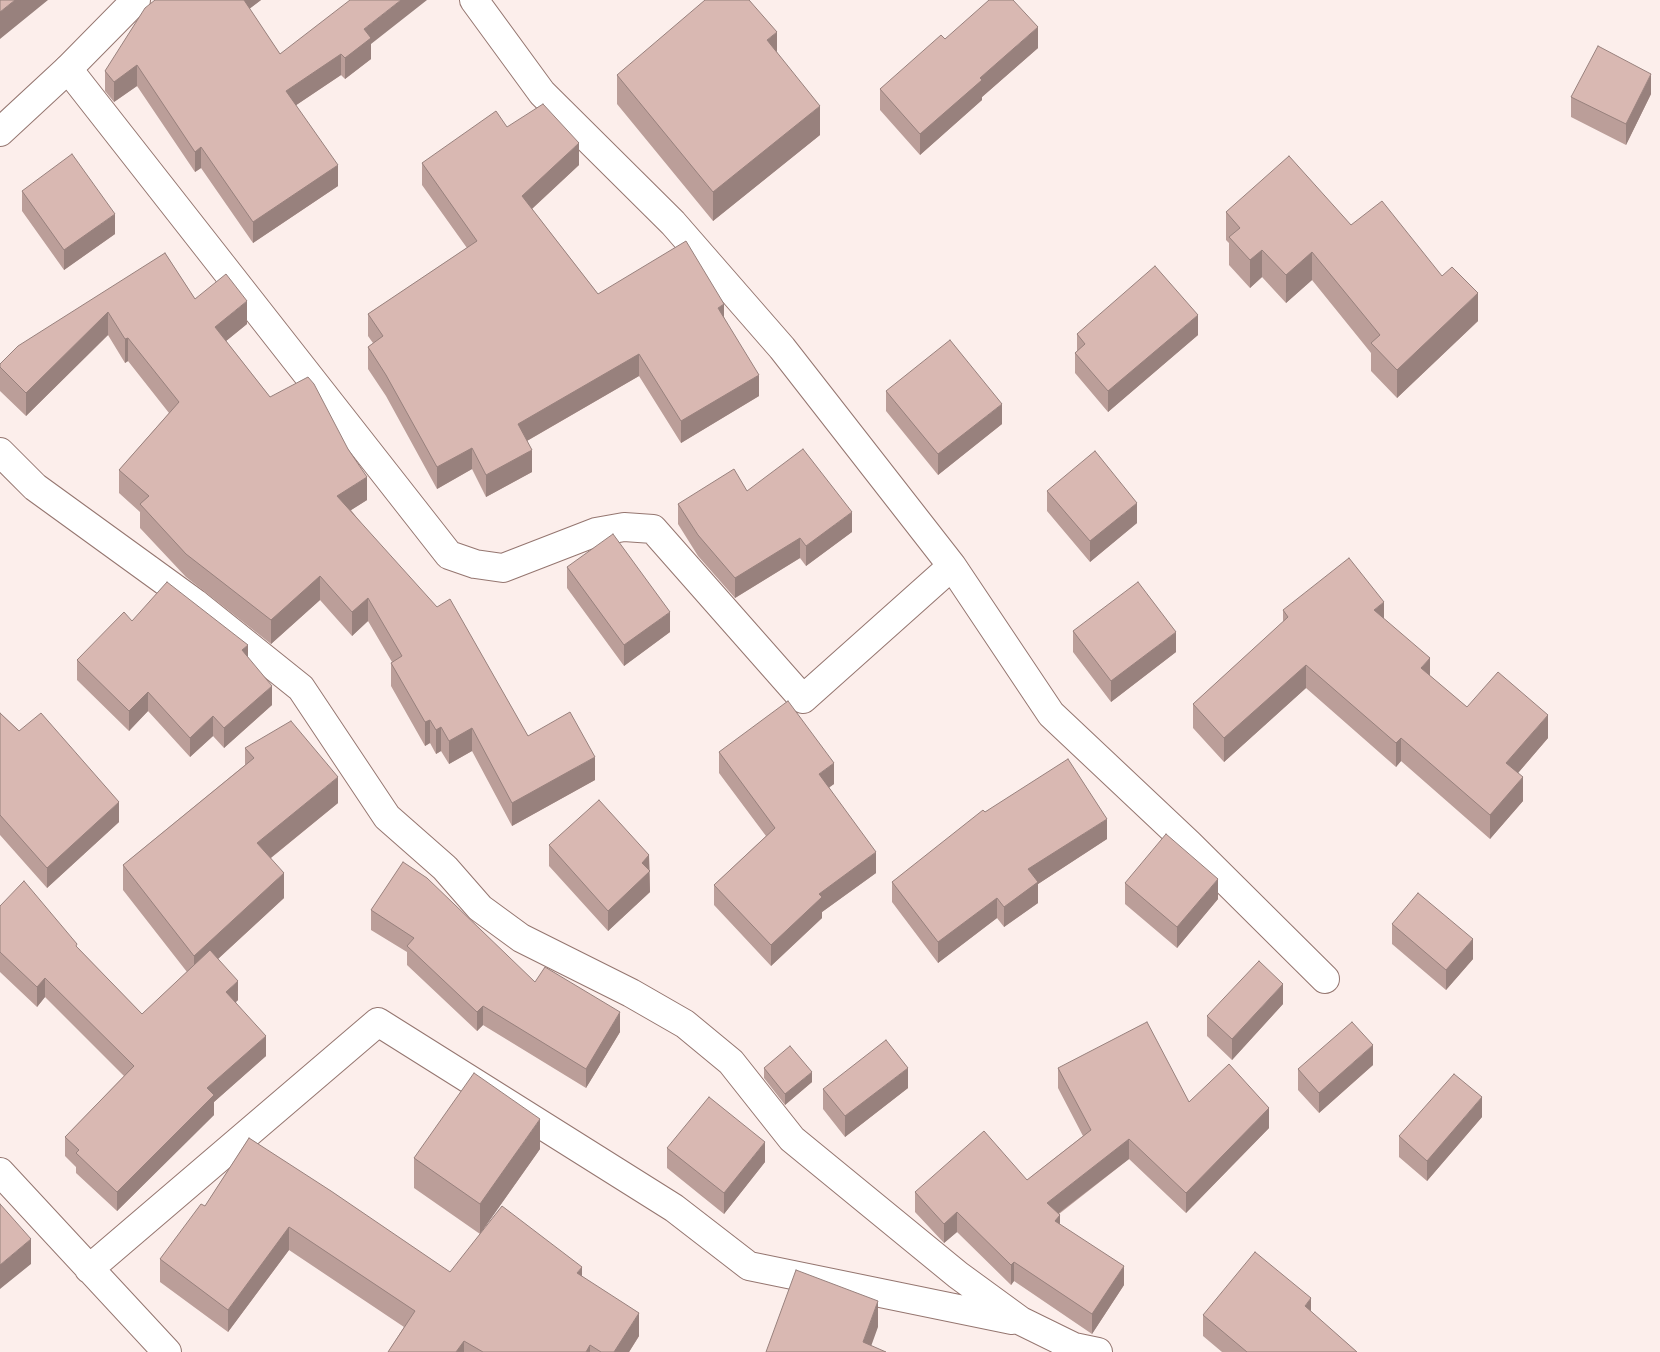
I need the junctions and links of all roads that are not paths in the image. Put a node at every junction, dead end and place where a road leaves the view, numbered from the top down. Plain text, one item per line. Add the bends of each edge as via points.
1 (136, 0) edge
2 (474, 0) edge
3 (68, 69) junction
4 (0, 132) edge
5 (0, 452) edge
6 (952, 566) junction
7 (1325, 978) dead end
8 (0, 1172) edge
9 (89, 1269) junction
10 (1021, 1321) junction
11 (167, 1352) edge
12 (1098, 1352) edge

1 - 3 street
2 - 6 street via 542,93 674,224 782,348
3 - 4 street
3 - 6 street via 449,555 475,564 503,568 596,532 624,527 653,529 803,699
5 - 10 street via 35,487 195,603 301,688 387,817 445,868 480,908 521,938 685,1024 731,1062 792,1139 958,1275
6 - 7 street via 1051,714
8 - 9 street
9 - 10 street via 378,1022 674,1208 749,1266
9 - 11 street
10 - 12 street via 1074,1347

